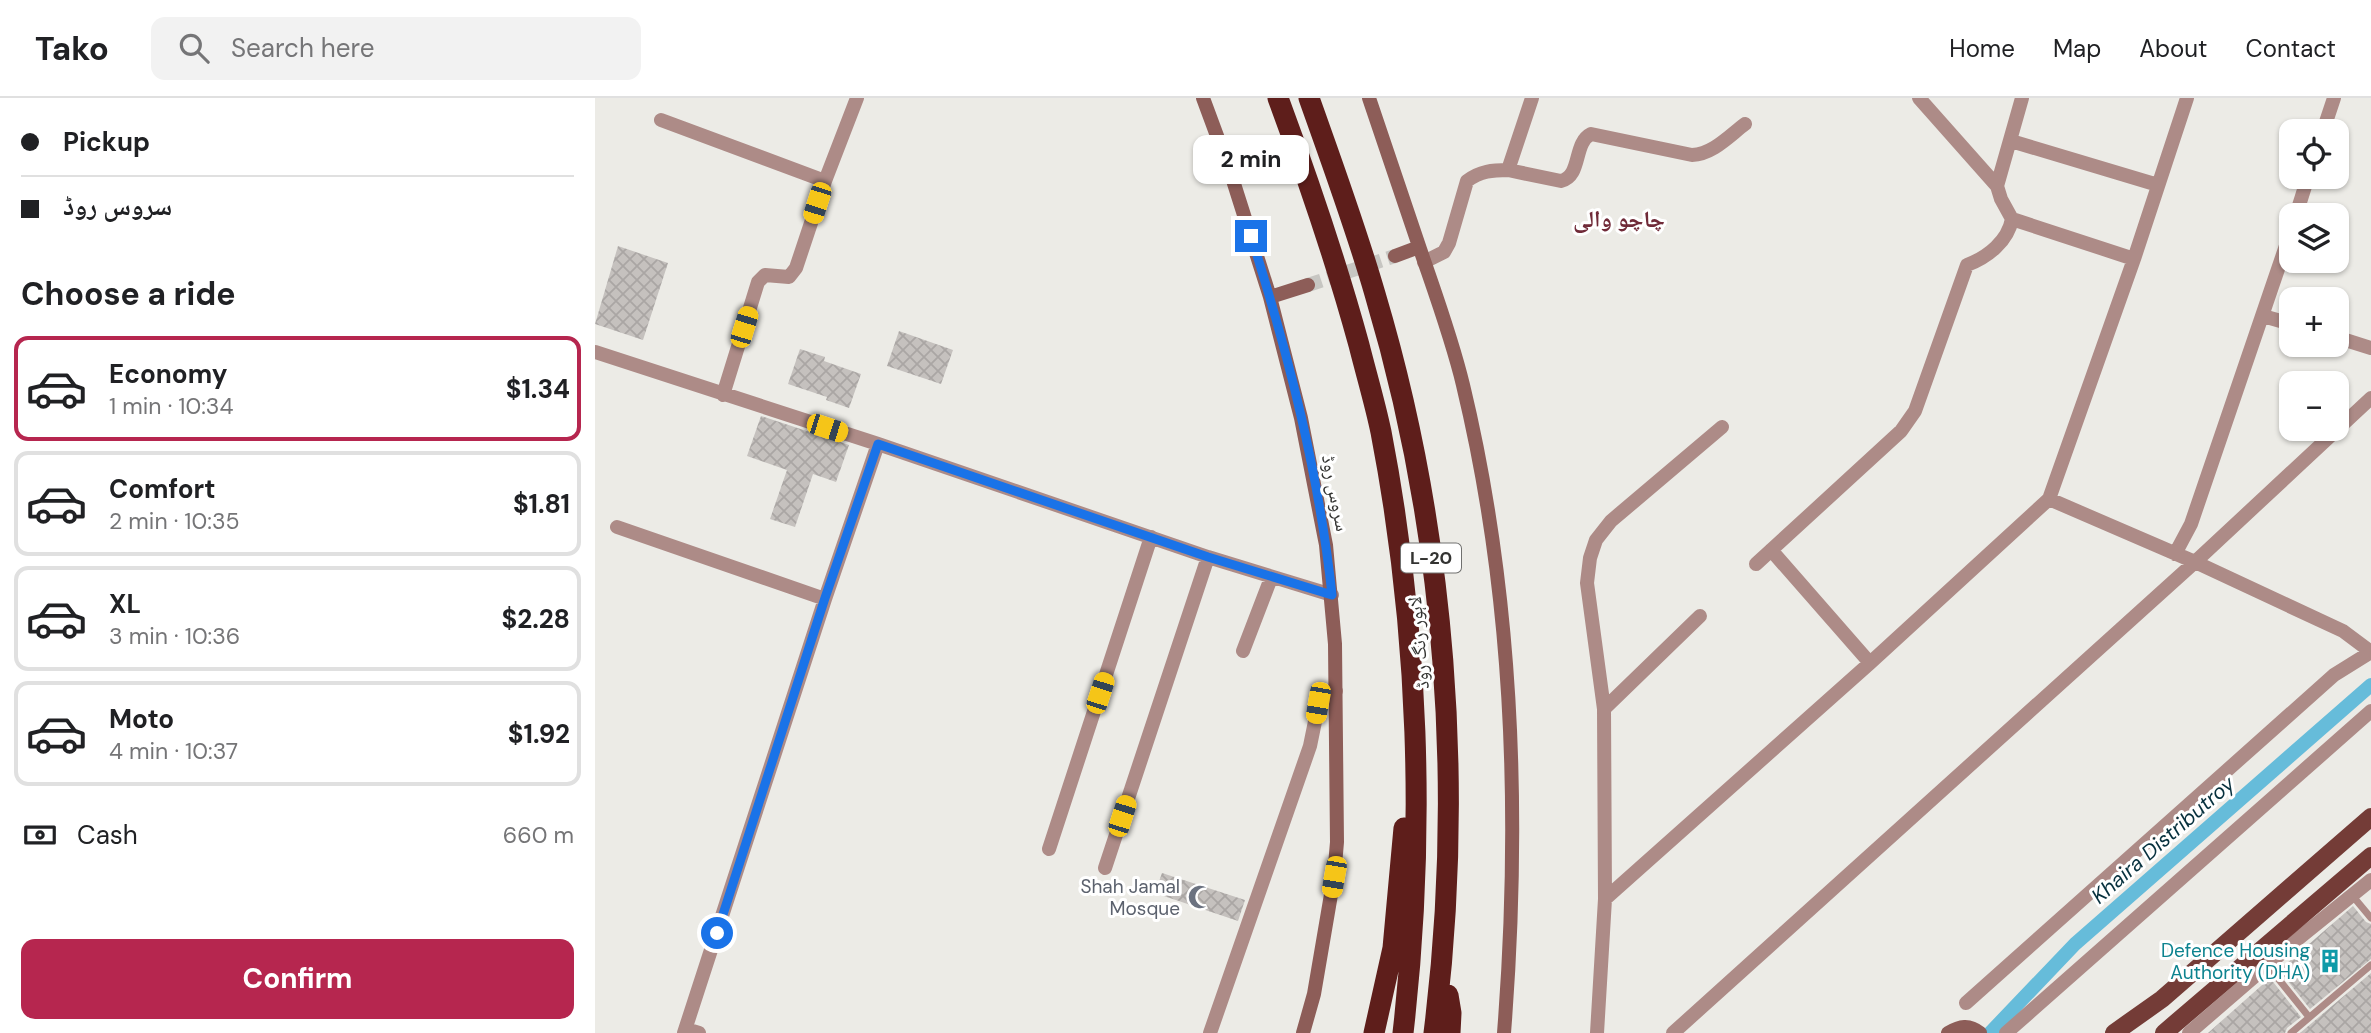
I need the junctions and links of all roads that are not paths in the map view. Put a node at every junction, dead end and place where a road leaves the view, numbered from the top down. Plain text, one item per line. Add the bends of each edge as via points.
1 (857, 98) edge
2 (1203, 98) edge
3 (1278, 98) edge
4 (1309, 98) edge
5 (1369, 98) edge
6 (1532, 98) edge
7 (1919, 98) edge
8 (2022, 98) edge
9 (2187, 98) edge
10 (2333, 98) edge
11 (2327, 119) edge
12 (661, 120) dead end
13 (1745, 124) dead end
14 (2011, 141) junction
15 (1509, 170) junction
16 (825, 181) junction
17 (2158, 185) junction
18 (1997, 186) junction
19 (2012, 219) junction
20 (1422, 254) junction
21 (1395, 256) tunnel mouth
22 (2134, 259) junction
23 (2279, 267) edge
24 (1308, 285) tunnel mouth
25 (1270, 297) junction
26 (2263, 316) junction
27 (2279, 321) edge
28 (2349, 341) edge
29 (2371, 348) edge
30 (595, 352) edge
31 (723, 395) junction
32 (2371, 398) edge
33 (1723, 427) dead end
34 (878, 444) junction
35 (2049, 499) junction
36 (617, 527) dead end
37 (1151, 537) junction
38 (1771, 550) junction
39 (2175, 554) junction
40 (1208, 557) junction
41 (2195, 562) junction
42 (1756, 564) dead end
43 (1271, 578) junction
44 (1332, 595) junction
45 (825, 598) junction
46 (1700, 616) dead end
47 (2371, 631) edge
48 (2367, 649) edge
49 (1243, 651) dead end
50 (1870, 663) junction
51 (1336, 691) junction
52 (1604, 709) junction
53 (2371, 710) edge
54 (1416, 759) junction
55 (2371, 817) edge
56 (1049, 849) dead end
57 (2371, 856) edge
58 (1105, 868) dead end
59 (2371, 880) edge
60 (2347, 889) junction
61 (1605, 899) junction
62 (2371, 918) edge
63 (2263, 960) junction
64 (2371, 965) edge
65 (1443, 966) junction
66 (1966, 1003) dead end
67 (2309, 1017) junction
68 (1976, 1030) edge
69 (690, 1032) edge
70 (1210, 1033) edge
71 (1303, 1033) edge
72 (1374, 1033) edge
73 (1403, 1033) edge
74 (1434, 1033) edge
75 (1450, 1033) edge
76 (1504, 1033) edge
77 (1597, 1033) edge
78 (1673, 1033) edge
79 (1948, 1033) edge
80 (2006, 1033) edge
81 (2114, 1033) edge
82 (2164, 1033) edge
83 (2189, 1033) edge
84 (2291, 1033) edge

1 - 16 street
2 - 25 street, سروس روڈ
3 - 54 highway, لاہور رنگ روڈ / L-20 via 1333,256 1380,430 1401,552
4 - 65 highway, لاہور رنگ روڈ / L-20 via 1379,308 1397,375 1429,543 1441,632 1448,750
5 - 20 street
6 - 15 street
7 - 18 street
8 - 14 street
9 - 17 street
10 - 11 street
12 - 16 street
13 - 15 street via 1701,154 1591,134 1582,142 1567,180
14 - 17 street
14 - 18 street
15 - 20 street via 1485,172 1467,181 1444,252
16 - 31 street via 796,268 789,278 765,275 758,282
17 - 22 street
18 - 19 street
19 - 22 street
19 - 38 street via 2010,233 1983,259 1967,265 1915,411 1901,431
20 - 21 street
20 - 76 street via 1471,422 1499,589 1513,773
22 - 35 street
23 - 26 street
24 - 25 street
25 - 44 street, سروس روڈ via 1301,418 1327,545
26 - 27 street
26 - 39 street via 2192,524
28 - 29 street
30 - 31 street
31 - 34 street
32 - 41 street
33 - 52 street via 1611,521 1596,540 1587,583
34 - 37 street
34 - 45 street
35 - 39 street
35 - 50 street
36 - 45 street
37 - 40 street
37 - 56 street
38 - 42 street
38 - 50 street
39 - 41 street
40 - 43 street
40 - 58 street
41 - 48 street via 2343,631
41 - 78 street
43 - 44 street
43 - 49 street
44 - 51 street, سروس روڈ
45 - 69 street
46 - 52 street
47 - 48 street
48 - 66 street
50 - 61 street
51 - 70 street via 1320,697 1310,746
51 - 71 street, سروس روڈ via 1334,877
52 - 61 street
53 - 80 street
54 - 72 highway via 1402,839 1392,948
54 - 73 highway, لاہور رنگ روڈ / L-20 via 1414,886
55 - 81 main road via 2162,999
57 - 60 main road
59 - 60 street
60 - 62 lane
60 - 63 main road
61 - 77 street
63 - 67 lane
63 - 82 main road
63 - 83 street
64 - 67 lane
65 - 74 highway, لاہور رنگ روڈ / L-20
65 - 75 highway
67 - 84 lane
68 - 79 street via 1964,1026

